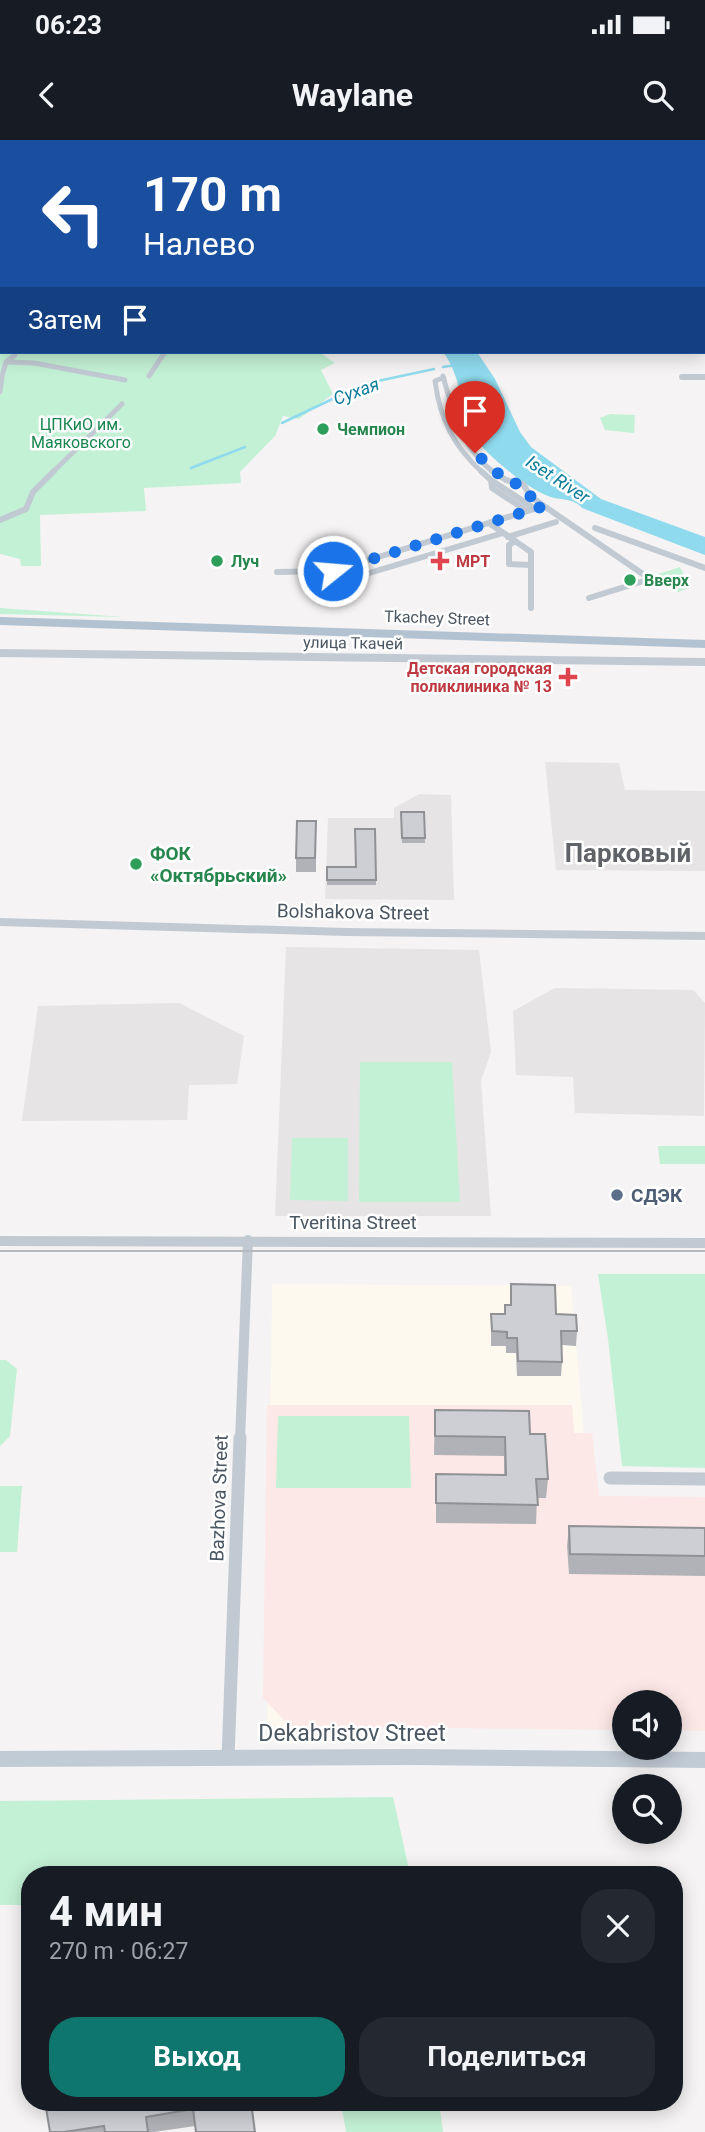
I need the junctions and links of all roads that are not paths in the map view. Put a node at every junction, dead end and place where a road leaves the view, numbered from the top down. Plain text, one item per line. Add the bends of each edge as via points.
1 (15, 354) edge
2 (164, 354) edge
3 (6, 362) junction
4 (149, 376) dead end
5 (682, 377) dead end
6 (705, 377) edge
7 (125, 380) dead end
8 (0, 392) edge
9 (122, 404) dead end
10 (491, 480) junction
11 (544, 506) junction
12 (535, 509) junction
13 (527, 511) junction
14 (0, 520) edge
15 (556, 522) dead end
16 (489, 523) junction
17 (595, 528) dead end
18 (505, 535) junction
19 (515, 541) junction
20 (530, 565) junction
21 (705, 568) edge
22 (278, 572) dead end
23 (366, 574) dead end
24 (589, 598) dead end
25 (531, 608) dead end
26 (0, 621) edge
27 (705, 644) edge
28 (0, 653) edge
29 (705, 662) edge
30 (0, 922) edge
31 (705, 936) edge
32 (248, 1240) junction
33 (0, 1241) edge
34 (705, 1242) edge
35 (610, 1478) dead end
36 (705, 1479) edge
37 (228, 1758) junction
38 (0, 1759) edge
39 (705, 1760) edge

1 - 3 street
2 - 4 street
3 - 7 street
3 - 8 street
5 - 6 street
9 - 14 street via 33,492 26,509
10 - 11 street via 447,432 435,381 441,378 469,446 509,483 523,484
10 - 12 street
10 - 13 street via 492,488
11 - 12 street
11 - 24 street via 650,579
12 - 13 street
13 - 16 street
15 - 18 street
16 - 18 street
16 - 22 street via 333,571
17 - 21 street
18 - 19 street
18 - 23 street
19 - 20 street via 530,552
19 - 20 street via 509,545 509,564
20 - 25 street
26 - 27 main road, Tkachey Street
28 - 29 street, улица Ткачей
30 - 31 street, Bolshakova Street
32 - 33 street, Tveritina Street
32 - 34 street, Tveritina Street
32 - 37 street, Bazhova Street
35 - 36 street
37 - 38 main road, Dekabristov Street
37 - 39 main road, Dekabristov Street

